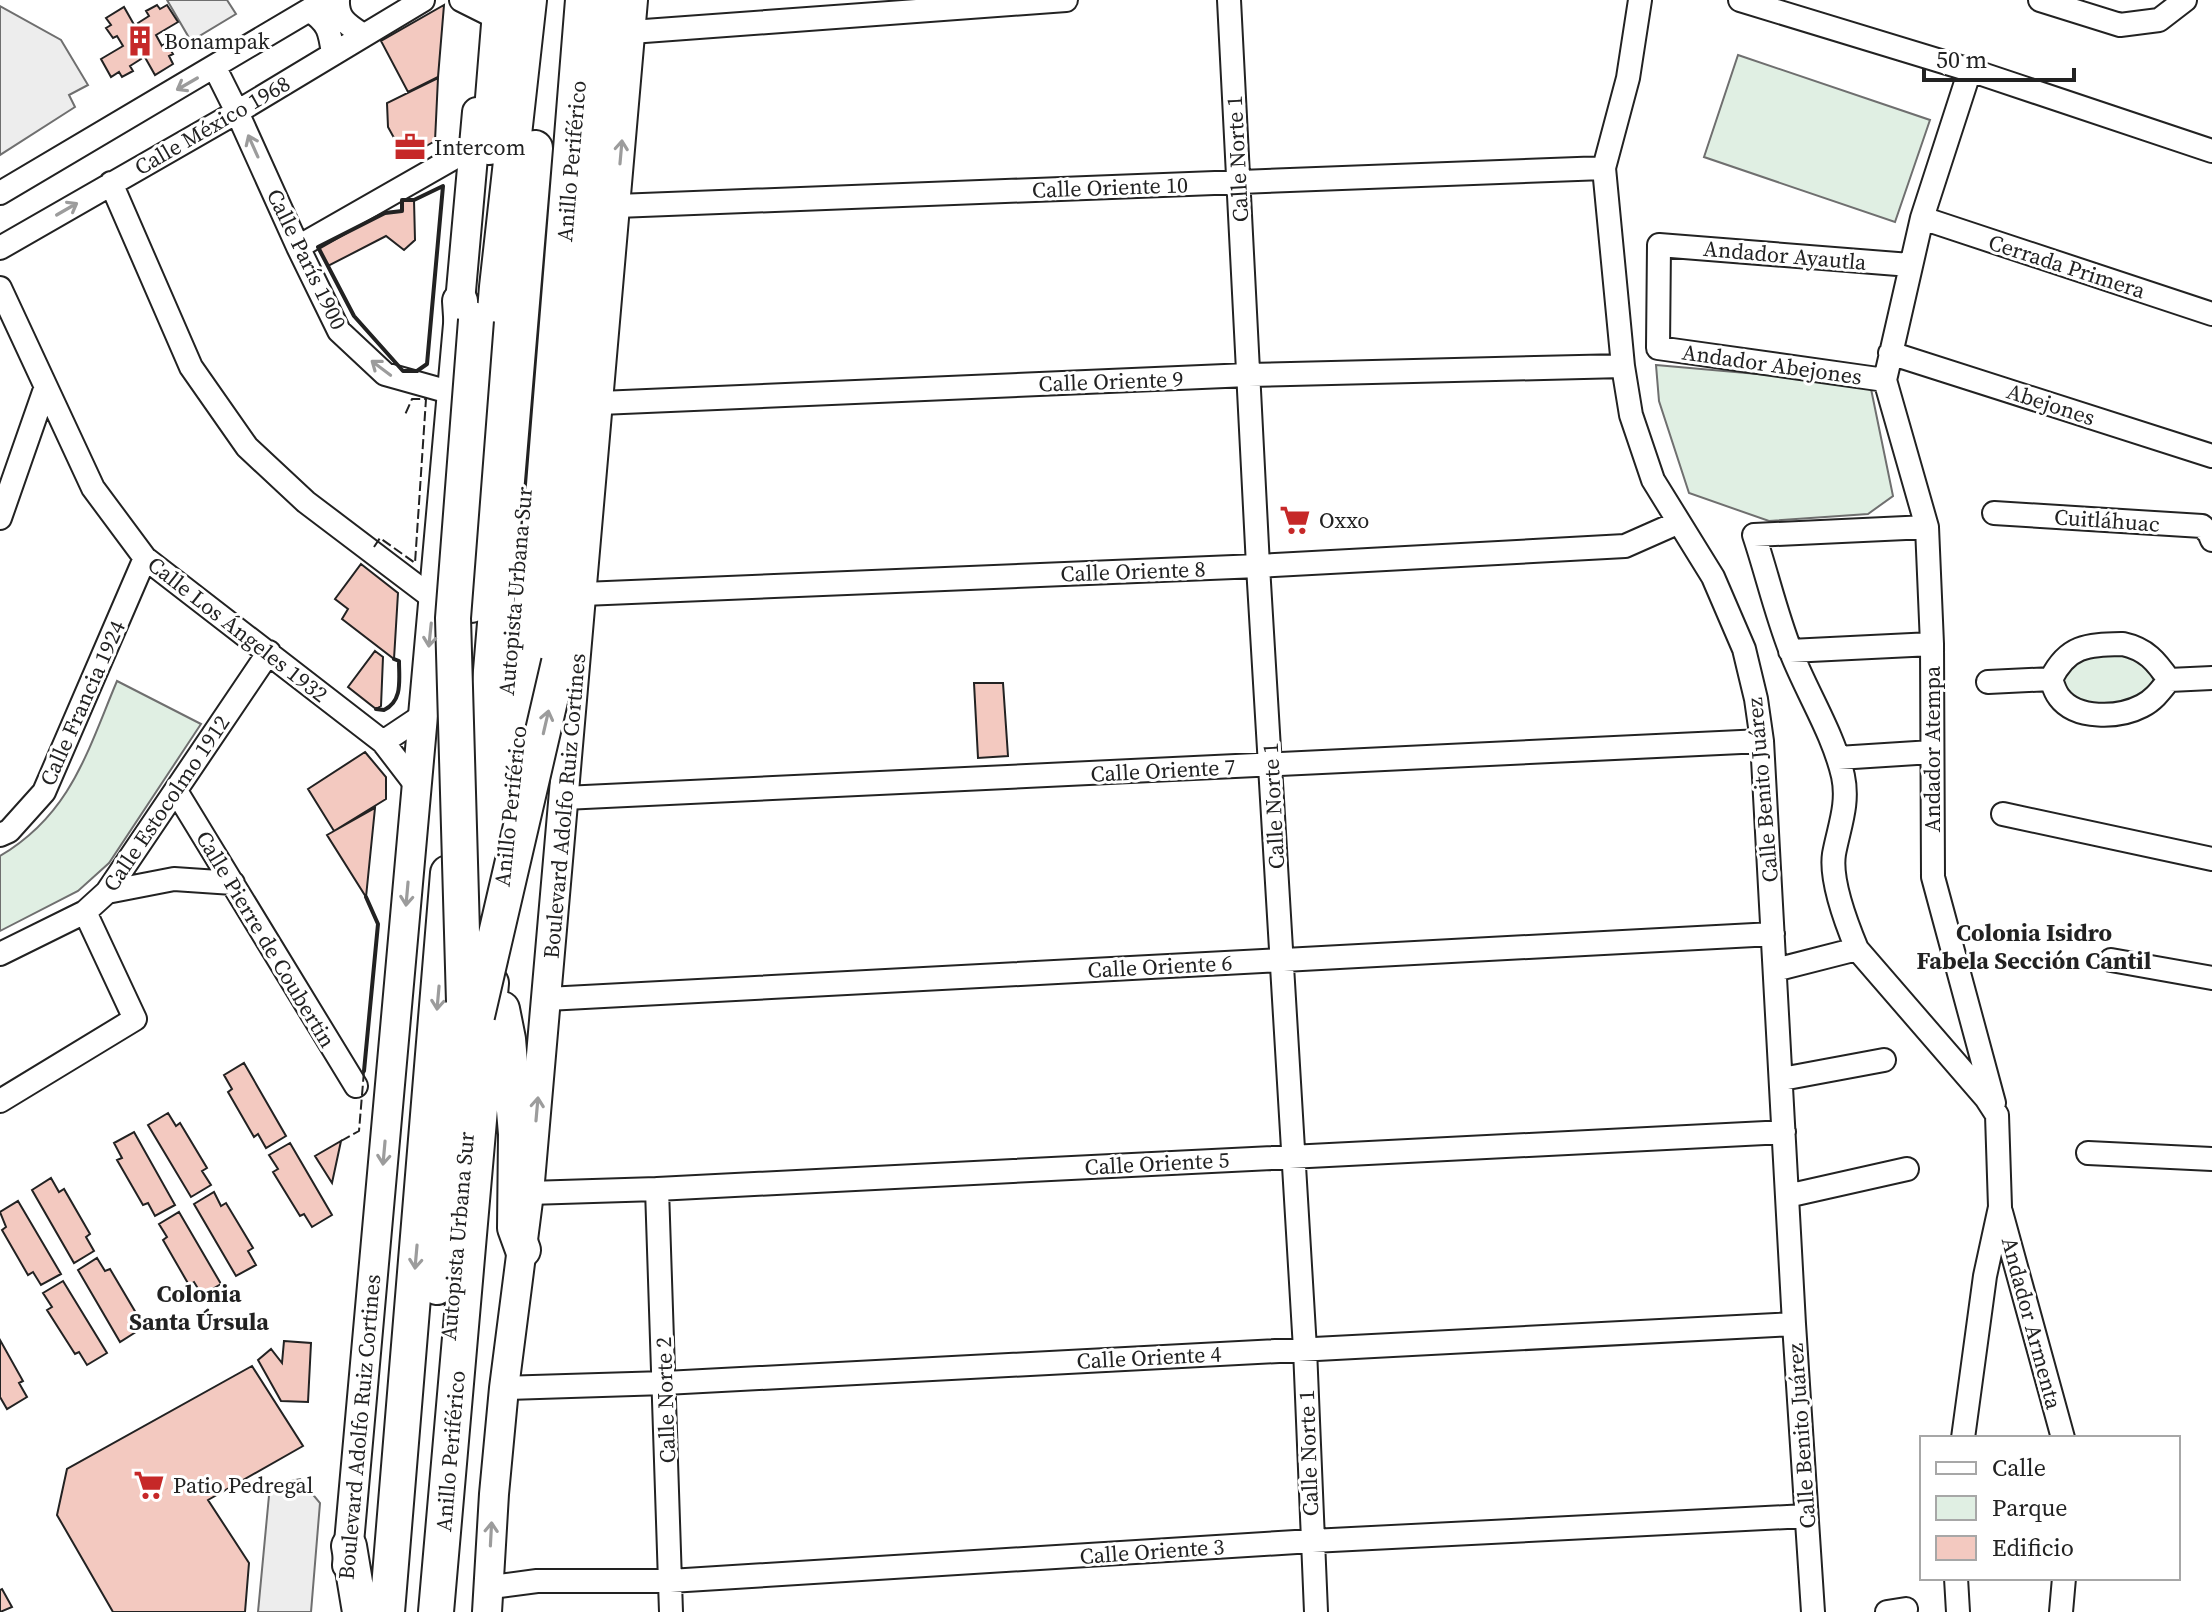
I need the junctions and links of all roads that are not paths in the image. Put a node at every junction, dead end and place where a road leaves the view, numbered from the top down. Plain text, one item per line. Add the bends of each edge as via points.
1 (338, 0) edge
2 (423, 0) edge
3 (461, 0) edge
4 (529, 0) edge
5 (548, 0) edge
6 (570, 0) edge
7 (583, 0) edge
8 (614, 0) edge
9 (633, 0) edge
10 (1066, 0) edge
11 (1229, 0) edge
12 (1640, 0) edge
13 (1740, 0) edge
14 (2040, 0) edge
15 (2185, 0) edge
16 (492, 4) edge
17 (318, 5) edge
18 (631, 32) junction
19 (363, 35) junction
20 (333, 54) junction
21 (215, 68) junction
22 (1970, 70) junction
23 (237, 112) junction
24 (473, 147) junction
25 (2212, 151) edge
26 (1604, 168) junction
27 (1238, 182) junction
28 (111, 183) junction
29 (0, 193) edge
30 (617, 206) junction
31 (1922, 218) junction
32 (298, 247) junction
33 (0, 248) edge
34 (1910, 265) junction
35 (0, 288) edge
36 (460, 301) junction
37 (2212, 314) edge
38 (1658, 348) joint
39 (1890, 353) junction
40 (1623, 366) junction
41 (1248, 375) junction
42 (1885, 380) junction
43 (45, 389) junction
44 (453, 393) junction
45 (600, 403) junction
46 (2212, 456) edge
47 (1994, 513) dead end
48 (0, 518) edge
49 (1677, 523) junction
50 (1927, 527) junction
51 (477, 533) junction
52 (2212, 540) edge
53 (145, 558) junction
54 (1258, 566) junction
55 (583, 594) junction
56 (434, 599) junction
57 (1932, 644) junction
58 (1790, 651) junction
59 (269, 652) junction
60 (2212, 678) edge
61 (2051, 679) junction
62 (2169, 680) junction
63 (1988, 682) dead end
64 (422, 716) junction
65 (1762, 741) junction
66 (383, 742) junction
67 (1932, 752) junction
68 (1838, 758) junction
69 (1270, 765) junction
70 (416, 785) junction
71 (176, 791) junction
72 (564, 798) junction
73 (2003, 814) dead end
74 (0, 835) edge
75 (2212, 859) edge
76 (233, 883) junction
77 (107, 892) junction
78 (85, 912) junction
79 (1773, 934) junction
80 (1857, 949) junction
81 (0, 954) edge
82 (1281, 960) junction
83 (2111, 960) dead end
84 (493, 961) junction
85 (1775, 970) junction
86 (2212, 978) edge
87 (547, 999) junction
88 (471, 1009) junction
89 (1884, 1060) dead end
90 (1782, 1079) junction
91 (356, 1086) dead end
92 (0, 1101) edge
93 (1997, 1115) junction
94 (1784, 1132) junction
95 (2088, 1153) dead end
96 (1293, 1156) junction
97 (2212, 1159) edge
98 (1907, 1169) dead end
99 (657, 1189) junction
100 (529, 1193) junction
101 (1787, 1196) junction
102 (2000, 1207) junction
103 (523, 1250) junction
104 (1794, 1324) junction
105 (1305, 1349) junction
106 (665, 1383) junction
107 (504, 1388) junction
108 (1963, 1436) edge
109 (2062, 1436) edge
110 (1806, 1516) junction
111 (415, 1518) junction
112 (1312, 1541) junction
113 (349, 1546) junction
114 (1956, 1580) edge
115 (2064, 1580) edge
116 (670, 1581) junction
117 (499, 1586) dead end
118 (343, 1612) edge
119 (360, 1612) edge
120 (387, 1612) edge
121 (394, 1612) edge
122 (406, 1612) edge
123 (424, 1612) edge
124 (436, 1612) edge
125 (487, 1612) edge
126 (671, 1612) edge
127 (1316, 1612) edge
128 (1813, 1612) edge
129 (1958, 1612) edge
130 (2061, 1612) edge

1 - 19 street via 337,12
2 - 19 street, Calle México 1968
3 - 16 street
4 - 51 highway
5 - 88 highway, Autopista Urbana Sur, bridge via 504,498
6 - 88 highway, Autopista Urbana Sur, bridge
7 - 84 highway, Anillo Periférico via 544,485
88 -> 8 highway, bridge via 559,662
9 - 18 main road, Boulevard Adolfo Ruiz Cortines
10 - 18 street
11 - 27 street, Calle Norte 1
12 - 26 street, Calle Benito Juárez via 1628,78
13 - 22 street
14 - 15 street via 2120,25 2159,20
16 - 24 main road, Boulevard Adolfo Ruiz Cortines
16 - 88 highway, bridge via 453,618
17 - 20 street via 331,33
17 - 21 street
30 -> 18 main road, Boulevard Adolfo Ruiz Cortines
19 - 20 street, Calle México 1968
20 - 23 street, Calle México 1968
21 - 23 street, Calle París 1900
21 -> 29 street
22 - 25 street
22 - 31 street
23 - 28 street, Calle México 1968
32 -> 23 street, Calle París 1900
24 - 32 street
24 - 36 main road, Boulevard Adolfo Ruiz Cortines
26 - 27 street, Calle Oriente 10
26 - 40 street, Calle Benito Juárez
27 - 30 street, Calle Oriente 10
27 - 41 street, Calle Norte 1
33 -> 28 street, Calle México 1968
28 - 56 street via 191,367 247,447 306,502
30 - 45 main road, Boulevard Adolfo Ruiz Cortines
31 - 34 street
31 - 37 street, Cerrada Primera
44 -> 32 street, Calle París 1900 via 385,374 339,331
34 - 38 street, Andador Ayautla via 1659,245
34 - 39 street
35 - 43 street, Calle Los Ángeles 1932
36 - 44 main road, Boulevard Adolfo Ruiz Cortines
36 - 51 highway
38 - 42 street, Andador Abejones
39 - 42 street
39 - 46 street, Abejones
40 - 41 street, Calle Oriente 9
40 - 49 street, Calle Benito Juárez via 1631,415 1653,480
41 - 45 street, Calle Oriente 9
41 - 54 street, Calle Norte 1
42 - 50 street, Andador Atempa
43 - 48 street
43 - 53 street, Calle Los Ángeles 1932 via 93,488
44 - 56 main road, Boulevard Adolfo Ruiz Cortines
45 - 55 main road, Boulevard Adolfo Ruiz Cortines
47 - 52 street, Cuitláhuac via 2202,526
49 - 54 street, Calle Oriente 8 via 1625,546
49 - 65 street, Calle Benito Juárez via 1713,577 1744,649
50 - 57 street, Andador Atempa
50 - 58 street via 1754,535
51 -> 120 highway
53 - 59 street, Calle Los Ángeles 1932
53 - 74 street, Calle Francia 1924 via 44,792
54 - 55 street, Calle Oriente 8
54 - 69 street, Calle Norte 1
55 - 72 main road, Boulevard Adolfo Ruiz Cortines
56 -> 64 main road, Boulevard Adolfo Ruiz Cortines
57 - 58 street
57 - 67 street, Andador Atempa
58 - 68 street
59 - 66 street, Calle Los Ángeles 1932
59 - 71 street, Calle Estocolmo 1912
60 - 62 street
61 - 62 street via 2070,708 2104,714 2143,706
61 - 62 street via 2074,651 2123,644 2155,659
61 - 63 street
64 - 66 street
64 - 70 main road, Boulevard Adolfo Ruiz Cortines
65 - 69 street, Calle Oriente 7
65 - 79 street, Calle Benito Juárez
66 - 70 street, Calle Los Ángeles 1932
67 - 68 street
67 - 93 street, Andador Atempa via 1933,877
68 - 80 street via 1846,805 1834,871
69 - 72 street, Calle Oriente 7
69 - 82 street, Calle Norte 1
70 -> 113 main road, Boulevard Adolfo Ruiz Cortines
71 - 76 street, Calle Pierre de Coubertin
71 - 77 street, Calle Estocolmo 1912
72 - 87 main road, Boulevard Adolfo Ruiz Cortines
73 - 75 street
76 - 77 street via 174,879
76 - 91 street, Calle Pierre de Coubertin
77 - 78 street, Calle Estocolmo 1912
78 - 81 street, Calle Estocolmo 1912
78 - 92 street via 135,1019
79 - 82 street, Calle Oriente 6
79 - 85 street, Calle Benito Juárez
80 - 85 street
80 - 93 street
82 - 87 street, Calle Oriente 6
82 - 96 street, Calle Norte 1
83 - 86 street
84 - 103 highway via 508,1039 516,1134 515,1228
84 - 124 highway, Anillo Periférico
85 - 90 street, Calle Benito Juárez
100 -> 87 main road, Boulevard Adolfo Ruiz Cortines
88 - 111 highway, Autopista Urbana Sur
88 - 123 highway, Autopista Urbana Sur
89 - 90 street
90 - 94 street, Calle Benito Juárez
93 - 102 street, Andador Atempa
94 - 96 street, Calle Oriente 5
94 - 101 street, Calle Benito Juárez
95 - 97 street
96 - 99 street, Calle Oriente 5
96 - 105 street, Calle Norte 1
98 - 101 street
99 - 100 street, Calle Oriente 5
99 - 106 street, Calle Norte 2
100 - 103 main road, Boulevard Adolfo Ruiz Cortines
101 - 104 street, Calle Benito Juárez
102 - 108 street
102 - 109 street, Andador Armenta
103 - 107 main road, Boulevard Adolfo Ruiz Cortines
104 - 105 street, Calle Oriente 4
104 - 110 street, Calle Benito Juárez
105 - 106 street, Calle Oriente 4
105 - 112 street, Calle Norte 1
106 - 107 street, Calle Oriente 4
106 - 116 street, Calle Norte 2
125 -> 107 main road, Boulevard Adolfo Ruiz Cortines
110 - 112 street, Calle Oriente 3
110 - 128 street, Calle Benito Juárez
111 - 121 highway
111 - 122 highway, Autopista Urbana Sur
112 - 116 street, Calle Oriente 3
112 - 127 street, Calle Norte 1
113 - 118 main road, Boulevard Adolfo Ruiz Cortines
113 - 119 highway
114 - 129 street
115 - 130 street
116 - 117 street, Calle Oriente 3
116 - 126 street, Calle Norte 2

